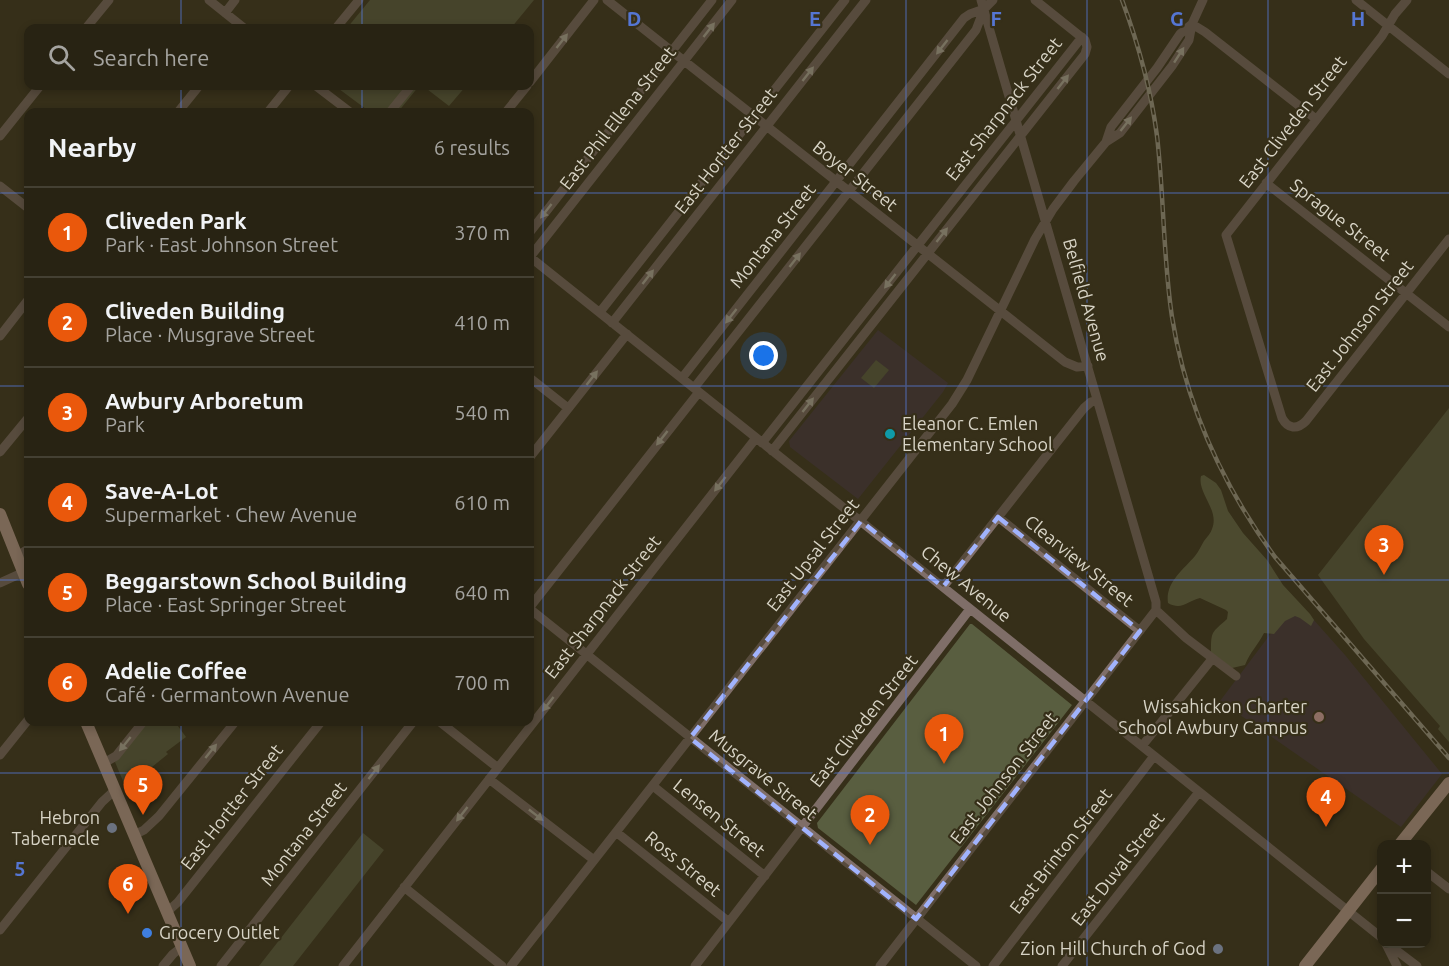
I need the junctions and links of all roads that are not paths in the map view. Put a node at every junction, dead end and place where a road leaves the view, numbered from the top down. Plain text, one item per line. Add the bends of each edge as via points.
1 (109, 0) edge
2 (209, 0) edge
3 (235, 0) edge
4 (594, 0) edge
5 (607, 0) edge
6 (712, 0) edge
7 (732, 0) edge
8 (845, 0) edge
9 (866, 0) edge
10 (993, 0) edge
11 (1035, 0) edge
12 (1203, 0) edge
13 (1356, 0) edge
14 (1407, 0) edge
15 (355, 1) edge
16 (983, 5) edge
17 (225, 13) junction
18 (89, 24) edge
19 (239, 24) edge
20 (339, 24) edge
21 (1192, 24) junction
22 (1388, 26) junction
23 (1082, 37) junction
24 (672, 51) junction
25 (684, 62) junction
26 (1449, 74) edge
27 (534, 76) edge
28 (37, 90) edge
29 (196, 90) edge
30 (286, 90) edge
31 (321, 90) edge
32 (408, 90) edge
33 (523, 90) edge
34 (181, 108) edge
35 (271, 108) edge
36 (345, 108) edge
37 (393, 108) edge
38 (509, 108) edge
39 (753, 117) junction
40 (1316, 119) junction
41 (1017, 120) junction
42 (766, 127) junction
43 (1021, 135) junction
44 (0, 136) edge
45 (836, 182) junction
46 (1266, 183) junction
47 (0, 186) edge
48 (849, 191) junction
49 (24, 205) edge
50 (1045, 221) junction
51 (534, 227) edge
52 (1449, 239) edge
53 (918, 246) junction
54 (534, 252) edge
55 (928, 254) junction
56 (534, 260) edge
57 (1406, 293) junction
58 (24, 305) edge
59 (1000, 311) junction
60 (600, 312) junction
61 (612, 323) junction
62 (1449, 327) edge
63 (627, 334) junction
64 (0, 336) edge
65 (1088, 366) junction
66 (682, 378) junction
67 (534, 381) edge
68 (696, 390) junction
69 (1097, 400) junction
70 (568, 408) junction
71 (24, 423) edge
72 (1293, 428) joint
73 (759, 440) junction
74 (772, 451) junction
75 (0, 452) edge
76 (534, 452) edge
77 (0, 514) edge
78 (998, 518) junction
79 (861, 521) junction
80 (24, 552) edge
81 (17, 556) junction
82 (24, 573) edge
83 (24, 578) edge
84 (0, 583) edge
85 (943, 587) junction
86 (534, 603) edge
87 (970, 609) junction
88 (1156, 610) junction
89 (534, 611) edge
90 (1140, 631) junction
91 (586, 655) junction
92 (1212, 659) junction
93 (1236, 676) dead end
94 (1084, 700) junction
95 (534, 722) edge
96 (24, 725) edge
97 (88, 726) edge
98 (140, 726) edge
99 (232, 726) edge
100 (318, 726) edge
101 (410, 726) edge
102 (445, 726) edge
103 (531, 726) edge
104 (690, 738) junction
105 (1142, 746) junction
106 (0, 755) edge
107 (1154, 756) junction
108 (104, 764) junction
109 (498, 768) junction
110 (489, 778) junction
111 (1449, 783) edge
112 (653, 786) junction
113 (115, 790) junction
114 (1200, 792) junction
115 (802, 827) junction
116 (616, 832) junction
117 (134, 835) junction
118 (1403, 840) edge
119 (594, 860) junction
120 (1377, 874) edge
121 (1431, 875) edge
122 (765, 876) junction
123 (404, 887) junction
124 (1449, 889) edge
125 (1348, 911) junction
126 (167, 912) junction
127 (916, 919) junction
128 (729, 922) junction
129 (0, 930) edge
130 (1377, 934) edge
131 (182, 947) junction
132 (1389, 948) edge
133 (1392, 948) edge
134 (163, 966) edge
135 (190, 966) edge
136 (221, 966) edge
137 (343, 966) edge
138 (502, 966) edge
139 (511, 966) edge
140 (695, 966) edge
141 (880, 966) edge
142 (976, 966) edge
143 (993, 966) edge
144 (1062, 966) edge
145 (1305, 966) edge
146 (1397, 966) edge
147 (1417, 966) edge

1 - 18 street
2 - 17 street
3 - 17 street
27 -> 4 street
5 - 24 street, Boyer Street
6 - 24 street, East Phil Ellena Street
25 -> 7 street, East Phil Ellena Street
8 - 39 street, East Hortter Street
42 -> 9 street, East Hortter Street
10 - 16 street, Montana Street
11 - 23 street
12 - 21 street, East Upsal Street
13 - 22 street
14 - 22 street, East Cliveden Street
15 - 20 street
16 - 41 street, Belfield Avenue
16 -> 45 street, Montana Street via 964,18
16 - 48 street, Montana Street via 976,30
17 - 19 street
21 - 40 street
21 - 50 street, East Upsal Street via 1180,34 1111,127 1106,142
22 - 26 street
22 - 40 street, East Cliveden Street
23 - 41 street, East Sharpnack Street
43 -> 23 street, East Sharpnack Street via 1084,54 1087,47
24 - 25 street, Boyer Street
24 -> 51 street, East Phil Ellena Street
25 - 39 street, Boyer Street
25 - 54 street, East Phil Ellena Street
28 - 44 street
29 - 34 street
30 - 35 street
31 - 36 street
32 - 37 street
33 - 38 street
39 - 42 street, Boyer Street
39 - 60 street, East Hortter Street
40 - 46 street, East Cliveden Street
41 - 43 street, Belfield Avenue
41 - 53 street, East Sharpnack Street
42 - 45 street, Boyer Street
61 -> 42 street, East Hortter Street
43 - 50 street, Belfield Avenue
55 -> 43 street, East Sharpnack Street
45 - 48 street, Boyer Street
45 -> 66 street, Montana Street
46 - 57 street, Sprague Street
46 - 72 street, East Cliveden Street via 1226,235 1282,418
47 - 49 street
48 - 53 street, Boyer Street
68 -> 48 street, Montana Street
50 - 59 street, East Upsal Street
50 - 65 street, Belfield Avenue
52 - 57 street, East Johnson Street
53 - 55 street, Boyer Street
53 -> 73 street, East Sharpnack Street
55 - 59 street, Boyer Street
74 -> 55 street, East Sharpnack Street
56 - 60 street, Chew Avenue
57 - 62 street, Sprague Street
57 - 72 street, East Johnson Street via 1306,421
58 - 64 street
59 - 65 street, Boyer Street via 1065,362
59 - 79 street, East Upsal Street via 957,397
60 - 61 street, Chew Avenue
61 - 63 street, Chew Avenue
63 - 66 street, Chew Avenue
70 -> 63 street
65 - 69 street, Belfield Avenue
66 - 68 street, Chew Avenue
67 - 70 street
68 - 73 street, Chew Avenue
68 -> 86 street, Montana Street
69 - 78 street via 1084,408
69 - 88 street, Belfield Avenue
70 - 76 street
71 - 75 street
73 - 74 street, Chew Avenue
73 -> 91 street, East Sharpnack Street
74 - 79 street, Chew Avenue
77 - 81 main road
78 - 85 street
78 - 90 street, Clearview Street
79 - 85 street, Chew Avenue
79 - 104 street, East Upsal Street
80 - 81 street
81 - 82 main road
83 - 84 street
85 - 87 street, Chew Avenue
87 - 94 street, Chew Avenue
87 - 115 street, East Cliveden Street
88 - 90 street, East Johnson Street
88 - 92 street, Clearview Street
89 - 91 street, Musgrave Street
90 - 94 street, East Johnson Street
91 -> 95 street, East Sharpnack Street
91 - 104 street, Musgrave Street
92 - 93 street, Clearview Street
92 - 105 street
94 - 105 street, Chew Avenue
94 - 127 street, East Johnson Street
96 - 106 street
97 - 108 main road
98 -> 108 street via 116,756
117 -> 99 street via 159,816
100 - 126 street, East Hortter Street
136 -> 101 street, Montana Street
102 - 109 street
103 -> 109 street, East Sharpnack Street
104 - 112 street, East Upsal Street
104 - 115 street, Musgrave Street
105 - 107 street, Chew Avenue
107 - 114 street, Chew Avenue
107 - 143 street, East Brinton Street
108 - 113 main road
109 - 110 street, East Sharpnack Street
110 -> 119 street
110 -> 123 street, East Sharpnack Street
111 - 118 main road
112 - 116 street, East Upsal Street
112 - 122 street, Lensen Street
113 - 117 main road
113 - 129 street
114 - 125 street, Chew Avenue
114 - 144 street, East Duval Street
115 - 122 street, East Cliveden Street
115 - 127 street, Musgrave Street
116 - 119 street, East Upsal Street
116 - 128 street, Ross Street
117 - 126 main road
119 - 139 street, East Upsal Street
120 - 125 main road
121 - 124 street
122 - 128 street, East Cliveden Street
123 - 137 street, East Sharpnack Street
123 - 138 street
125 - 130 street, Chew Avenue
125 - 145 main road
126 - 131 main road
127 - 141 street, East Johnson Street
127 - 142 street, Musgrave Street
128 - 140 street, East Cliveden Street
131 - 134 street
131 - 135 main road
132 - 146 street
133 - 147 street

